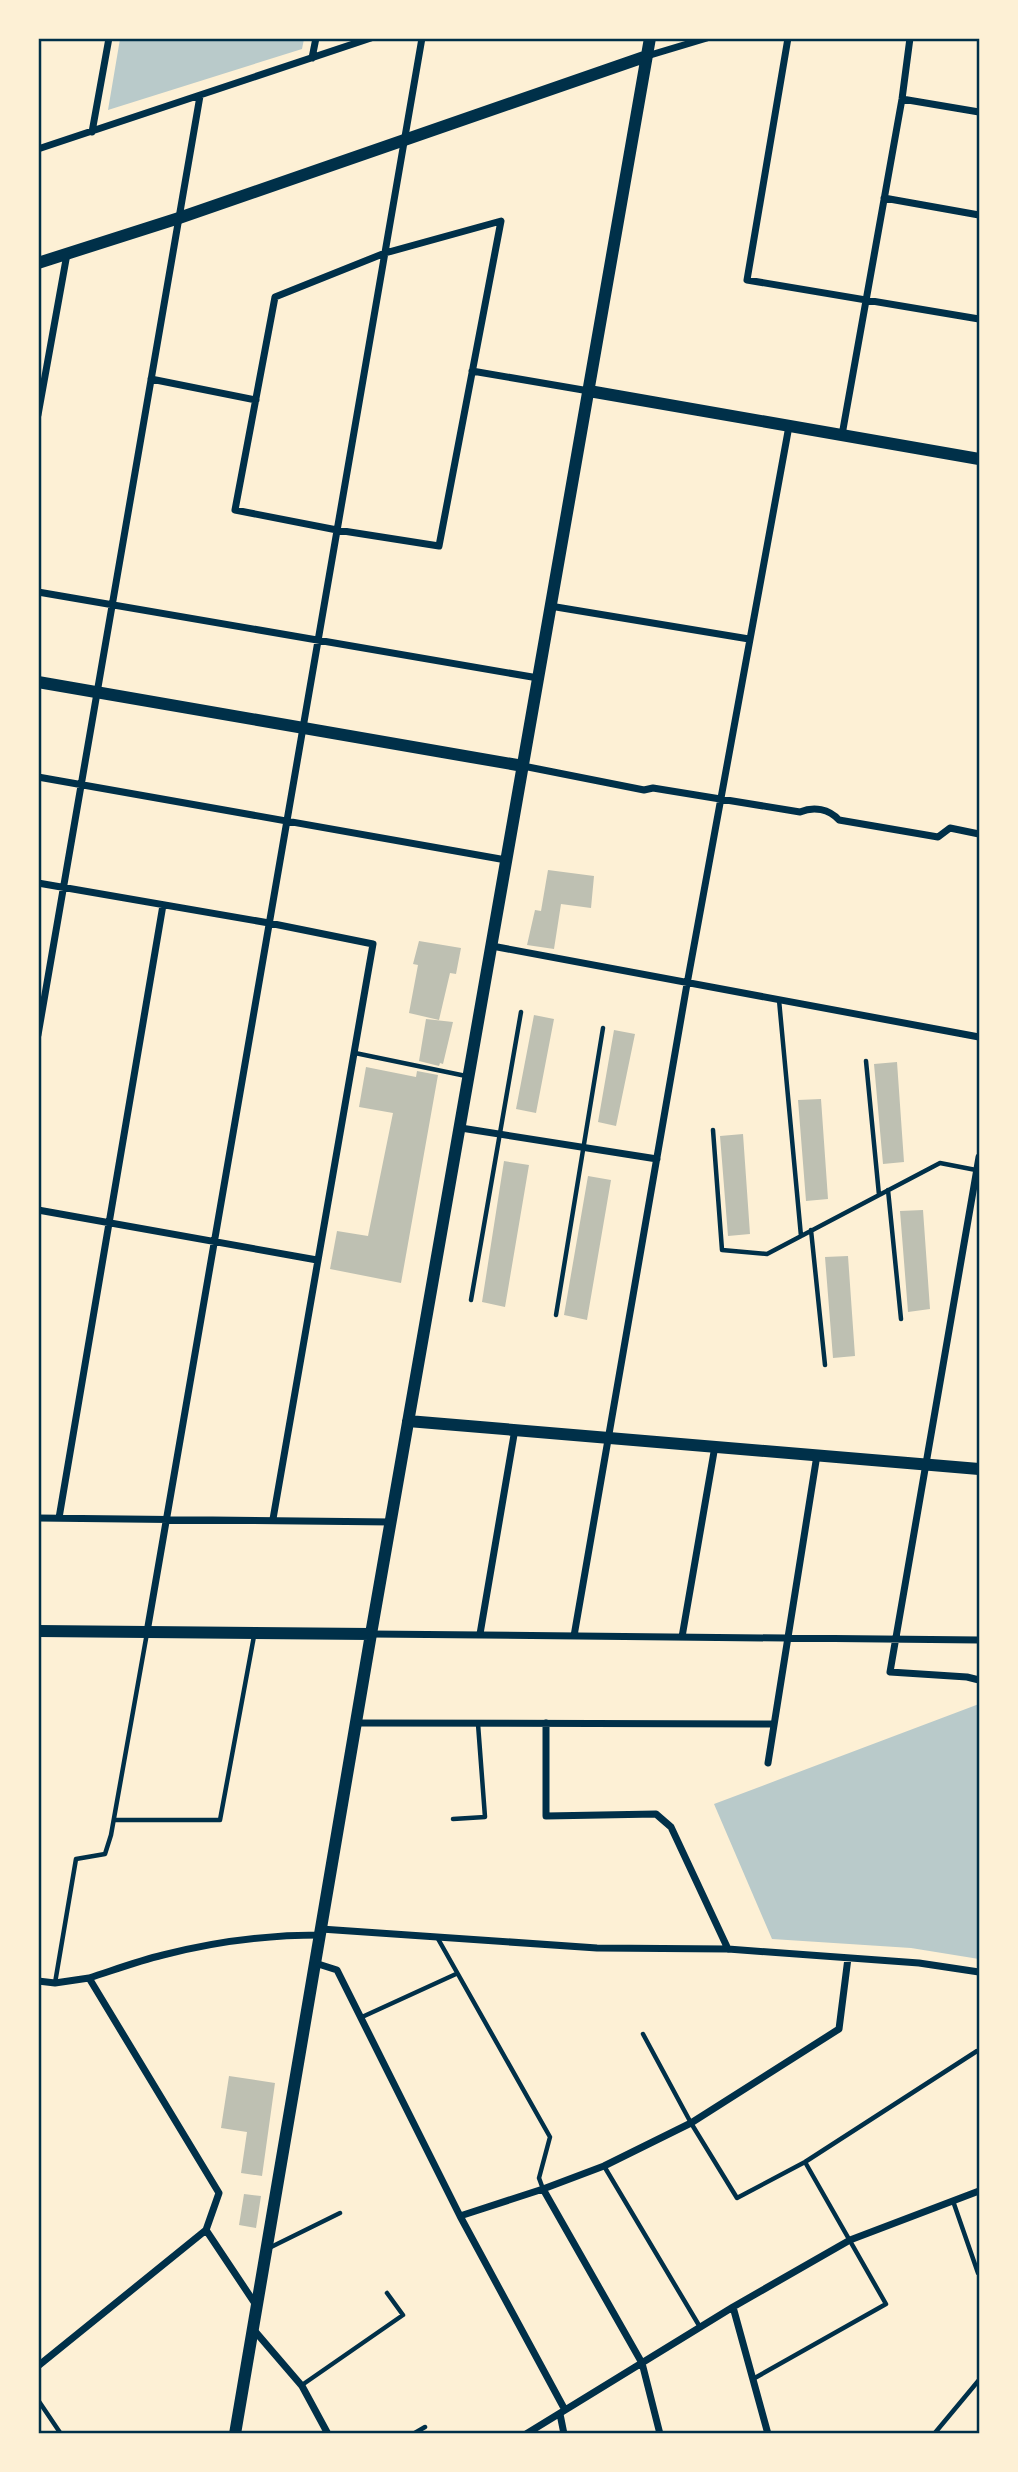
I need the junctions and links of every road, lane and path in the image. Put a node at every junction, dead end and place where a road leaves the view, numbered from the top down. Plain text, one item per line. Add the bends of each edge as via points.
1 (108, 38) edge
2 (316, 38) edge
3 (371, 38) edge
4 (422, 38) edge
5 (650, 38) edge
6 (707, 38) edge
7 (789, 38) edge
8 (911, 38) edge
9 (647, 56) junction
10 (312, 58) junction
11 (200, 96) junction
12 (902, 99) junction
13 (979, 112) edge
14 (92, 132) junction
15 (405, 140) junction
16 (38, 149) edge
17 (884, 198) junction
18 (979, 215) edge
19 (179, 218) junction
20 (385, 253) junction
21 (67, 254) junction
22 (38, 263) edge
23 (866, 300) junction
24 (979, 319) edge
25 (472, 372) junction
26 (152, 379) junction
27 (589, 391) junction
28 (256, 400) junction
29 (38, 415) edge
30 (789, 426) junction
31 (842, 435) junction
32 (979, 459) edge
33 (337, 530) junction
34 (38, 592) edge
35 (113, 605) junction
36 (550, 606) junction
37 (318, 639) junction
38 (749, 639) junction
39 (538, 678) junction
40 (38, 682) edge
41 (97, 692) junction
42 (304, 729) junction
43 (523, 766) junction
44 (38, 777) edge
45 (82, 785) junction
46 (721, 800) junction
47 (287, 820) junction
48 (979, 834) edge
49 (506, 860) junction
50 (38, 883) edge
51 (64, 888) junction
52 (163, 905) junction
53 (269, 923) junction
54 (492, 946) junction
55 (687, 984) junction
56 (779, 1000) junction
57 (522, 1012) dead end
58 (603, 1028) dead end
59 (38, 1035) edge
60 (979, 1037) edge
61 (354, 1053) junction
62 (866, 1062) dead end
63 (470, 1077) junction
64 (461, 1128) junction
65 (713, 1130) dead end
66 (499, 1134) junction
67 (584, 1147) junction
68 (979, 1157) edge
69 (657, 1159) junction
70 (977, 1170) junction
71 (888, 1190) junction
72 (879, 1195) junction
73 (38, 1210) edge
74 (110, 1222) junction
75 (811, 1230) junction
76 (801, 1236) junction
77 (214, 1241) junction
78 (317, 1260) junction
79 (471, 1300) dead end
80 (556, 1315) dead end
81 (901, 1319) dead end
82 (825, 1365) dead end
83 (408, 1421) junction
84 (514, 1429) junction
85 (610, 1437) junction
86 (715, 1446) junction
87 (817, 1455) junction
88 (926, 1465) junction
89 (979, 1469) edge
90 (38, 1518) edge
91 (59, 1518) junction
92 (167, 1518) junction
93 (273, 1519) junction
94 (392, 1522) junction
95 (38, 1631) edge
96 (147, 1632) junction
97 (255, 1633) junction
98 (371, 1634) junction
99 (480, 1634) junction
100 (574, 1636) junction
101 (682, 1637) junction
102 (789, 1638) junction
103 (896, 1639) junction
104 (979, 1640) edge
105 (979, 1680) edge
106 (356, 1723) junction
107 (478, 1723) junction
108 (546, 1723) junction
109 (774, 1724) junction
110 (768, 1763) dead end
111 (453, 1819) dead end
112 (115, 1820) junction
113 (321, 1932) junction
114 (436, 1936) junction
115 (728, 1949) junction
116 (848, 1958) junction
117 (315, 1963) junction
118 (979, 1972) edge
119 (456, 1974) junction
120 (89, 1978) junction
121 (38, 1981) edge
122 (55, 1983) junction
123 (361, 2018) junction
124 (643, 2034) dead end
125 (977, 2051) dead end
126 (691, 2123) junction
127 (806, 2162) junction
128 (604, 2166) junction
129 (543, 2189) junction
130 (979, 2191) edge
131 (953, 2201) junction
132 (340, 2213) dead end
133 (460, 2216) junction
134 (206, 2230) junction
135 (850, 2241) junction
136 (268, 2249) junction
137 (978, 2273) edge
138 (387, 2293) dead end
139 (257, 2306) junction
140 (733, 2308) junction
141 (701, 2327) junction
142 (253, 2329) junction
143 (642, 2363) junction
144 (38, 2366) edge
145 (753, 2380) junction
146 (979, 2380) edge
147 (302, 2386) junction
148 (38, 2400) edge
149 (562, 2412) junction
150 (425, 2427) dead end
151 (61, 2434) edge
152 (235, 2434) edge
153 (328, 2434) edge
154 (414, 2434) edge
155 (526, 2434) edge
156 (564, 2434) edge
157 (660, 2434) edge
158 (768, 2434) edge
159 (934, 2434) edge

1 - 14 street
2 - 10 street
3 - 10 street
4 - 15 street
5 - 9 street
6 - 9 street
7 - 23 street via 747,280
8 - 12 street
9 - 15 street
9 - 27 street
10 - 11 street
11 - 14 street
11 - 19 street
12 - 13 street
12 - 17 street
14 - 16 street
15 - 19 street
15 - 20 street
17 - 18 street
17 - 23 street
19 - 21 street
19 - 26 street
20 - 25 street via 501,221
20 - 28 street via 275,297
20 - 33 street
21 - 22 street
21 - 29 street
23 - 24 street
23 - 31 street
25 - 27 street
25 - 33 street via 439,545
26 - 28 street
26 - 35 street
27 - 30 street
27 - 36 street
28 - 33 street via 235,510
30 - 31 street
30 - 38 street
31 - 32 street
33 - 37 street
34 - 35 street
35 - 37 street
35 - 41 street
36 - 38 street
36 - 39 street
37 - 39 street
37 - 42 street
38 - 46 street
39 - 43 street
40 - 41 street
41 - 42 street
41 - 45 street
42 - 43 street
42 - 47 street
43 - 46 street
43 - 49 street
44 - 45 street
45 - 47 street
45 - 51 street
46 - 48 street via 800,812 810,808 832,813 839,820 938,837 950,828
46 - 55 street
47 - 49 street
47 - 53 street
49 - 54 street
50 - 51 street
51 - 52 street
51 - 59 street
52 - 53 street
52 - 74 street
53 - 61 street via 373,944
53 - 77 street
54 - 55 street
54 - 63 street
55 - 56 street
55 - 69 street
56 - 60 street
56 - 76 lane
57 - 66 lane
58 - 67 lane
61 - 63 lane
61 - 78 street
62 - 72 lane
63 - 64 street
64 - 66 street
64 - 83 street
65 - 76 lane via 722,1250 767,1254
66 - 67 street
66 - 79 lane
67 - 69 street
67 - 80 lane
68 - 70 street
69 - 85 street
70 - 71 lane via 940,1163
70 - 88 street
71 - 72 lane
71 - 81 lane
72 - 75 lane
73 - 74 street
74 - 77 street
74 - 91 street
75 - 76 lane
75 - 82 lane
77 - 78 street
77 - 92 street
78 - 93 street
83 - 84 street
83 - 94 street
84 - 85 street
84 - 99 street
85 - 86 street
85 - 100 street
86 - 87 street
86 - 101 street
87 - 88 street
87 - 102 street
88 - 89 street
88 - 103 street
90 - 91 street
91 - 92 street
92 - 93 street
92 - 96 street
93 - 94 street
94 - 98 street
95 - 96 street
96 - 97 street
96 - 112 lane
97 - 98 street
97 - 112 lane via 220,1820
98 - 99 street
98 - 106 street
99 - 100 street
100 - 101 street
101 - 102 street
102 - 103 street
102 - 109 street
103 - 104 street
103 - 105 street via 890,1672
106 - 107 street
106 - 113 street
107 - 108 street
107 - 111 lane via 485,1816
108 - 109 street
108 - 115 street via 546,1816 656,1814 671,1827
109 - 110 street
112 - 122 lane via 106,1854 76,1859
113 - 114 street
113 - 117 street
113 - 120 street via 189,1949
114 - 115 street via 597,1948
114 - 119 lane
115 - 116 street
116 - 118 street
116 - 126 street via 839,2029
117 - 123 street via 337,1970
117 - 136 street
119 - 123 lane
119 - 129 lane via 550,2137 538,2178
120 - 122 street
120 - 134 street via 219,2193
121 - 122 street
123 - 133 street
124 - 126 lane
125 - 127 lane
126 - 127 lane via 737,2199
126 - 128 street
127 - 135 lane
128 - 129 street
128 - 141 lane
129 - 133 street
129 - 143 street
130 - 131 street
131 - 135 street
131 - 137 lane
132 - 136 lane
133 - 149 street
134 - 139 street
134 - 144 street
135 - 140 street
135 - 145 lane via 886,2304
136 - 139 street
138 - 147 lane via 402,2315
139 - 142 street
140 - 141 street
140 - 145 street
141 - 143 street
142 - 147 street
142 - 152 street
143 - 149 street
143 - 157 street
145 - 158 street
146 - 159 lane
147 - 153 street
148 - 151 lane
149 - 155 street
149 - 156 street
150 - 154 lane

